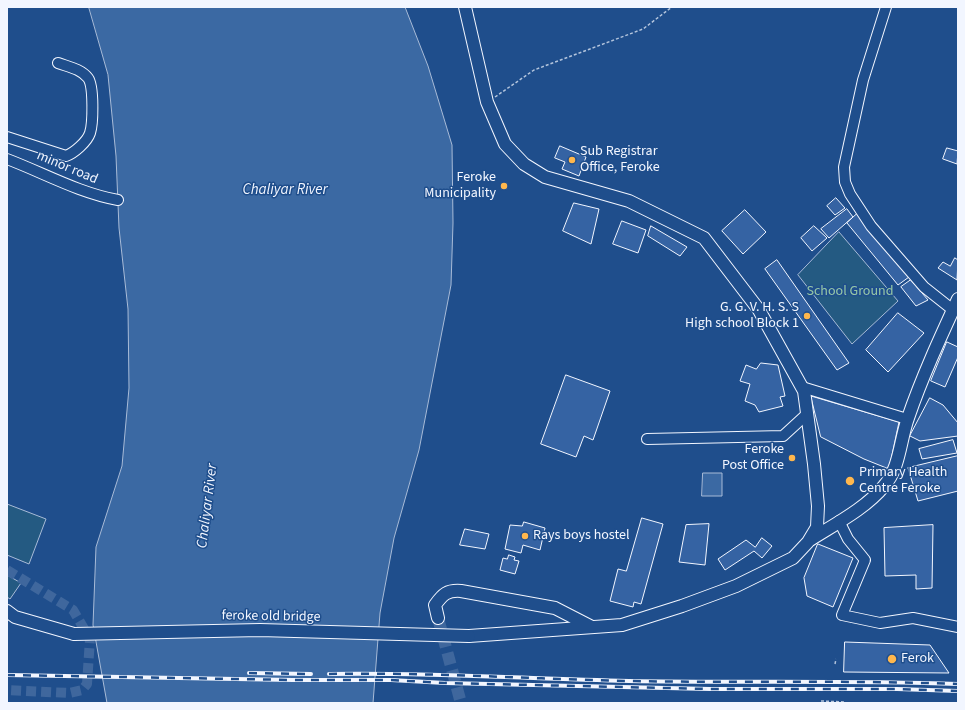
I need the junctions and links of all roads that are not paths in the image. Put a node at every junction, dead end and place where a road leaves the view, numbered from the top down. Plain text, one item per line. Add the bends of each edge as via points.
1 (465, 7) edge
2 (886, 7) edge
3 (58, 63) dead end
4 (7, 137) edge
5 (7, 159) edge
6 (118, 200) dead end
7 (955, 305) edge
8 (802, 387) junction
9 (807, 414) junction
10 (907, 419) junction
11 (647, 439) dead end
12 (839, 521) junction
13 (808, 542) junction
14 (7, 610) edge
15 (438, 618) tunnel mouth
16 (958, 627) edge
17 (592, 628) junction

1 - 8 main road via 487,102 505,144 524,164 545,177 629,201 704,238 759,310
2 - 7 street via 863,80 844,167 845,182 870,226 924,287
3 - 4 street via 81,71 89,79 92,117 90,133 86,139 66,156
5 - 6 street, minor road via 84,192
7 - 10 main road
8 - 9 main road
8 - 10 street
9 - 11 street via 783,436
9 - 13 main road via 818,506 817,527
10 - 12 main road via 894,471 886,485 875,496
12 - 13 main road
12 - 16 street via 848,539 865,560 842,615 880,623 913,618
13 - 17 main road, feroke old bridge via 793,558 736,586 622,625
14 - 17 main road, feroke old bridge, bridge via 15,617 74,634 260,630 469,636
15 - 17 main road via 435,605 442,594 450,590 555,608

